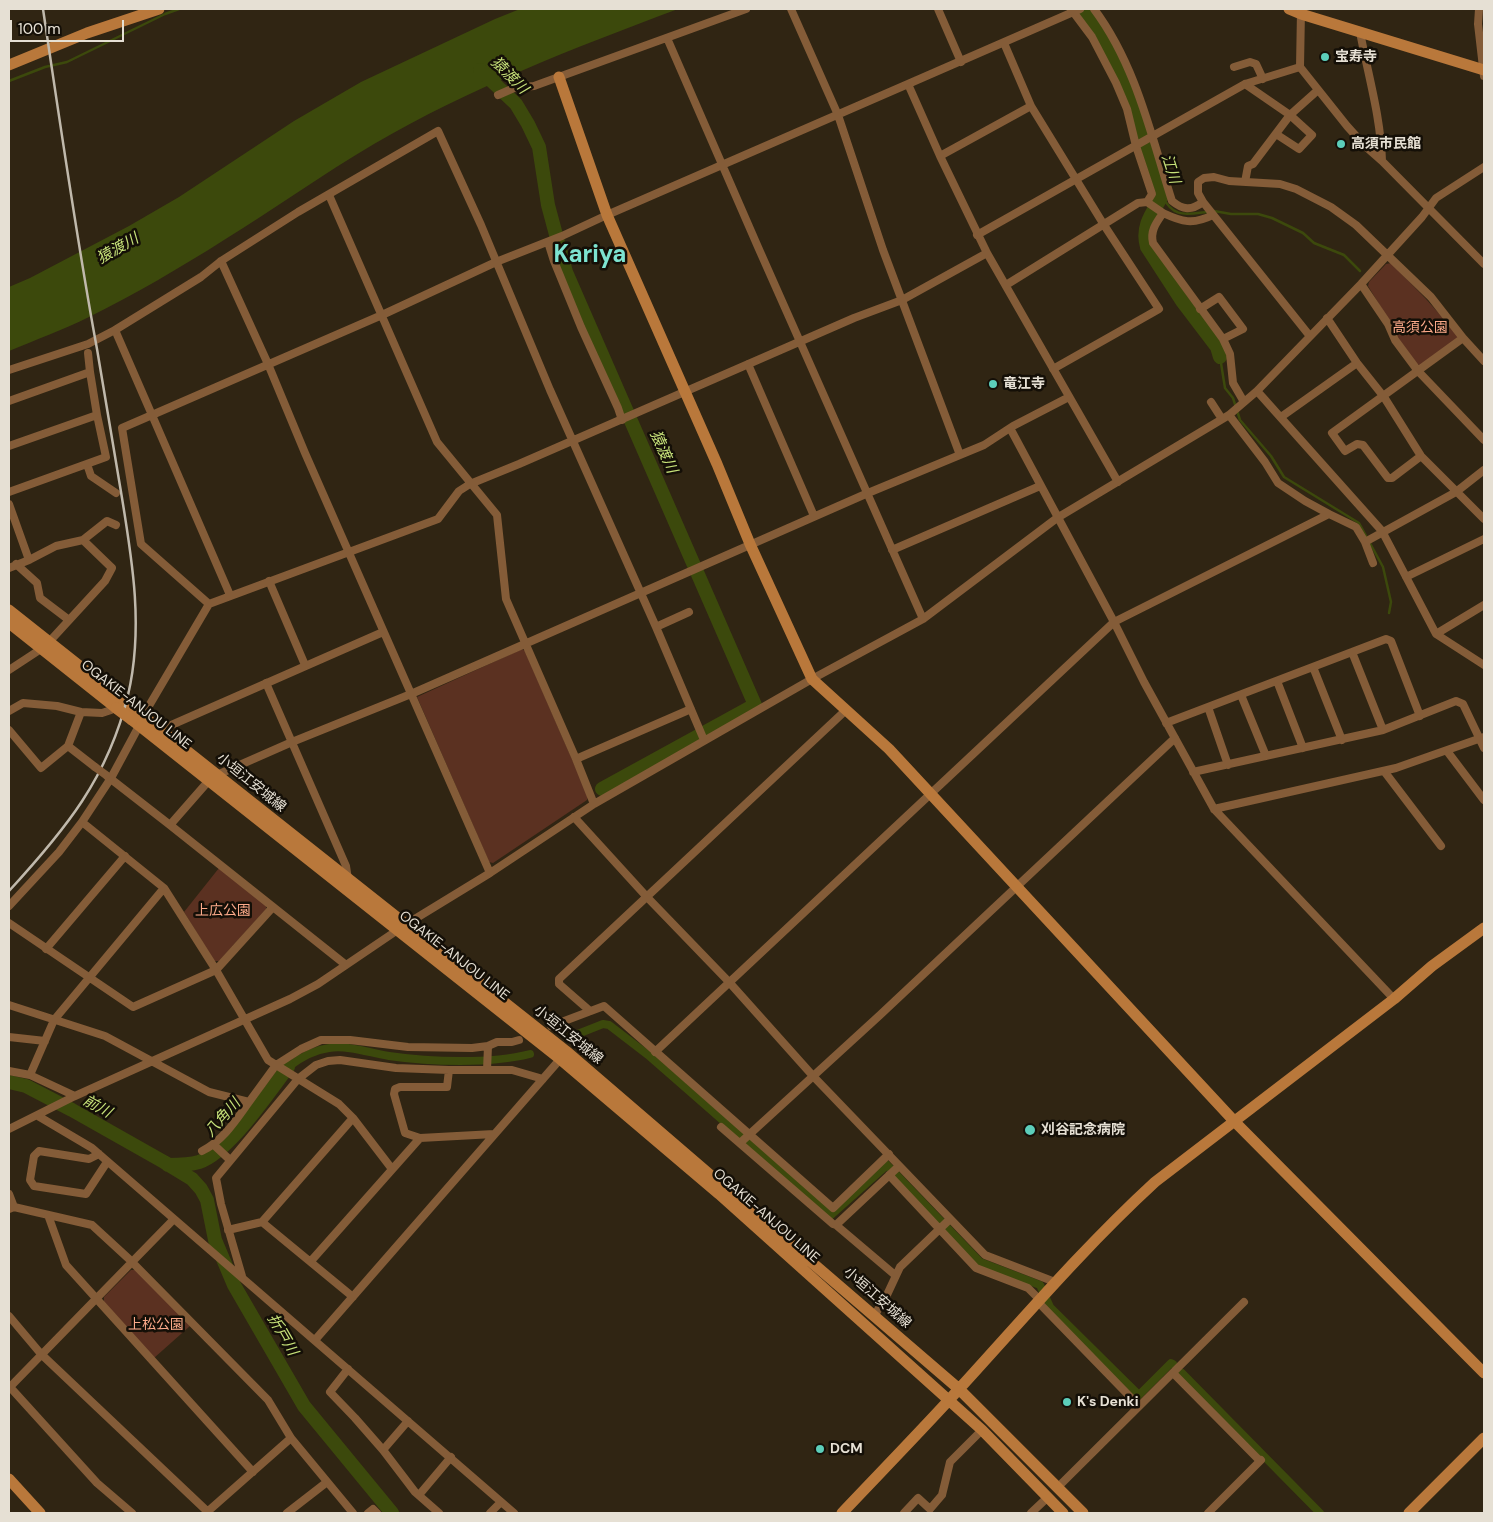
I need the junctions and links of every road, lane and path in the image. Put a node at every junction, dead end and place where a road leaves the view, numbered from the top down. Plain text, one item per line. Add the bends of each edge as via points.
1 (159, 9) edge
2 (746, 9) edge
3 (792, 9) edge
4 (938, 9) edge
5 (1094, 9) edge
6 (1289, 9) edge
7 (1479, 9) edge
8 (1074, 10) edge
9 (1301, 11) edge
10 (1481, 29) edge
11 (1360, 32) junction
12 (667, 38) junction
13 (1004, 43) junction
14 (960, 62) junction
15 (9, 65) edge
16 (1234, 67) dead end
17 (1300, 67) junction
18 (1484, 72) edge
19 (559, 77) junction
20 (1263, 79) junction
21 (908, 84) junction
22 (1245, 84) junction
23 (1318, 90) junction
24 (498, 95) dead end
25 (1031, 106) junction
26 (838, 115) junction
27 (1290, 115) junction
28 (1276, 134) junction
29 (1151, 137) junction
30 (1136, 146) junction
31 (940, 156) junction
32 (1382, 161) junction
33 (723, 166) junction
34 (1484, 167) edge
35 (1076, 179) junction
36 (1245, 182) junction
37 (329, 194) junction
38 (1147, 202) junction
39 (1205, 204) junction
40 (1429, 208) junction
41 (1163, 213) junction
42 (607, 215) junction
43 (1213, 215) junction
44 (1104, 225) junction
45 (977, 235) junction
46 (548, 242) junction
47 (987, 253) junction
48 (1387, 256) junction
49 (221, 261) junction
50 (496, 262) junction
51 (1484, 264) edge
52 (1361, 284) junction
53 (1006, 285) junction
54 (902, 300) junction
55 (1200, 309) junction
56 (382, 315) junction
57 (1327, 318) junction
58 (114, 330) junction
59 (1309, 335) junction
60 (1464, 338) junction
61 (1223, 340) junction
62 (800, 341) junction
63 (88, 353) dead end
64 (1484, 361) edge
65 (1357, 363) junction
66 (268, 364) junction
67 (748, 364) junction
68 (1053, 369) junction
69 (9, 370) edge
70 (1418, 371) junction
71 (90, 372) junction
72 (1257, 391) junction
73 (685, 392) junction
74 (1070, 397) junction
75 (1384, 397) junction
76 (9, 400) edge
77 (1211, 402) dead end
78 (1244, 402) junction
79 (98, 415) junction
80 (152, 415) junction
81 (1225, 417) junction
82 (1280, 417) junction
83 (622, 420) junction
84 (1010, 428) junction
85 (1484, 440) edge
86 (572, 441) junction
87 (9, 446) edge
88 (960, 455) junction
89 (1421, 456) junction
90 (87, 464) junction
91 (1484, 470) edge
92 (1118, 482) junction
93 (470, 484) junction
94 (1040, 486) junction
95 (9, 492) edge
96 (1456, 492) junction
97 (116, 493) dead end
98 (868, 493) junction
99 (9, 504) edge
100 (1329, 514) junction
101 (814, 516) junction
102 (1057, 518) junction
103 (1484, 519) edge
104 (116, 525) dead end
105 (1382, 531) junction
106 (1484, 539) edge
107 (83, 540) junction
108 (1365, 542) junction
109 (750, 544) junction
110 (892, 550) junction
111 (349, 551) junction
112 (29, 560) junction
113 (1373, 563) dead end
114 (13, 566) edge
115 (1406, 576) junction
116 (269, 581) junction
117 (640, 593) junction
118 (230, 596) junction
119 (209, 604) junction
120 (1484, 605) edge
121 (9, 610) edge
122 (689, 612) dead end
123 (923, 618) junction
124 (68, 620) junction
125 (1114, 622) junction
126 (9, 623) edge
127 (656, 627) junction
128 (383, 632) junction
129 (1436, 634) junction
130 (526, 644) junction
131 (45, 645) junction
132 (1352, 652) junction
133 (305, 665) junction
134 (1484, 665) edge
135 (1313, 667) junction
136 (9, 670) edge
137 (812, 679) junction
138 (1277, 681) junction
139 (266, 683) junction
140 (411, 694) junction
141 (1240, 695) junction
142 (115, 707) junction
143 (1208, 707) junction
144 (691, 709) junction
145 (846, 710) junction
146 (9, 711) edge
147 (81, 712) junction
148 (1420, 716) junction
149 (138, 721) junction
150 (1166, 723) junction
151 (9, 730) edge
152 (160, 730) junction
153 (1383, 730) junction
154 (702, 737) junction
155 (1175, 738) junction
156 (1482, 738) edge
157 (1342, 740) junction
158 (292, 742) junction
159 (68, 746) junction
160 (1303, 748) junction
161 (1484, 748) edge
162 (1447, 751) junction
163 (1266, 756) junction
164 (576, 759) junction
165 (1228, 765) junction
166 (1384, 771) junction
167 (1194, 772) junction
168 (108, 777) junction
169 (213, 778) junction
170 (930, 795) junction
171 (1484, 800) edge
172 (594, 804) junction
173 (1214, 808) junction
174 (574, 817) junction
175 (82, 822) junction
176 (170, 825) junction
177 (1441, 846) dead end
178 (125, 856) junction
179 (490, 873) junction
180 (348, 880) junction
181 (1016, 886) junction
182 (164, 888) junction
183 (646, 896) junction
184 (9, 906) edge
185 (273, 907) junction
186 (9, 923) edge
187 (401, 928) junction
188 (1484, 928) edge
189 (46, 949) junction
190 (346, 965) junction
191 (216, 970) junction
192 (89, 978) junction
193 (728, 982) junction
194 (1394, 999) junction
195 (9, 1005) edge
196 (590, 1011) junction
197 (245, 1019) junction
198 (54, 1020) junction
199 (551, 1026) dead end
200 (9, 1037) edge
201 (519, 1040) dead end
202 (45, 1041) junction
203 (488, 1049) junction
204 (655, 1052) junction
205 (563, 1055) junction
206 (152, 1062) junction
207 (276, 1065) junction
208 (487, 1068) junction
209 (449, 1070) junction
210 (9, 1071) edge
211 (30, 1075) junction
212 (813, 1076) junction
213 (296, 1078) junction
214 (542, 1079) junction
215 (75, 1097) junction
216 (249, 1102) junction
217 (38, 1116) junction
218 (353, 1118) junction
219 (1234, 1122) junction
220 (721, 1127) dead end
221 (9, 1129) edge
222 (494, 1134) junction
223 (750, 1134) junction
224 (420, 1138) junction
225 (740, 1143) junction
226 (214, 1145) junction
227 (202, 1151) dead end
228 (98, 1154) junction
229 (889, 1154) junction
230 (230, 1160) junction
231 (107, 1162) junction
232 (899, 1166) dead end
233 (392, 1169) junction
234 (889, 1174) junction
235 (9, 1194) edge
236 (11, 1208) edge
237 (48, 1215) junction
238 (174, 1219) junction
239 (950, 1219) junction
240 (262, 1222) junction
241 (836, 1225) junction
242 (940, 1229) junction
243 (228, 1230) junction
244 (311, 1261) junction
245 (133, 1262) junction
246 (895, 1275) junction
247 (241, 1276) junction
248 (1054, 1283) junction
249 (353, 1297) junction
250 (97, 1299) junction
251 (1039, 1300) junction
252 (1244, 1302) dead end
253 (9, 1316) edge
254 (874, 1316) junction
255 (315, 1340) junction
256 (41, 1354) junction
257 (348, 1369) junction
258 (1173, 1373) junction
259 (1484, 1373) edge
260 (9, 1387) edge
261 (959, 1388) junction
262 (949, 1400) junction
263 (1139, 1406) junction
264 (408, 1421) junction
265 (982, 1430) junction
266 (290, 1438) junction
267 (1484, 1438) edge
268 (382, 1450) junction
269 (451, 1457) junction
270 (253, 1472) junction
271 (9, 1480) edge
272 (327, 1482) junction
273 (1058, 1488) junction
274 (419, 1495) junction
275 (1048, 1497) junction
276 (501, 1502) junction
277 (40, 1513) edge
278 (132, 1513) edge
279 (207, 1513) edge
280 (286, 1513) edge
281 (353, 1513) edge
282 (368, 1513) edge
283 (377, 1513) edge
284 (439, 1513) edge
285 (490, 1513) edge
286 (514, 1513) edge
287 (842, 1513) edge
288 (904, 1513) edge
289 (1031, 1513) edge
290 (1063, 1513) edge
291 (1083, 1513) edge
292 (1208, 1513) edge
293 (1408, 1513) edge

1 - 15 street via 87,33
2 - 12 street
3 - 26 street
4 - 14 street
5 - 29 street via 1134,80
6 - 9 street
7 - 10 street
8 - 13 street
8 - 30 street via 1092,37 1128,109
9 - 11 street
9 - 17 street
10 - 18 street
11 - 18 street
11 - 32 street
12 - 19 street
12 - 33 street
13 - 14 street
13 - 25 street
14 - 21 street
16 - 20 street via 1250,62 1256,64
17 - 20 street
17 - 23 street
19 - 24 street
19 - 42 street
20 - 22 street
21 - 26 street
21 - 31 street
22 - 27 street
22 - 29 street
23 - 27 street
23 - 32 street via 1365,146
25 - 31 street
25 - 35 street
26 - 33 street
26 - 54 street
27 - 28 street
27 - 28 street via 1312,135 1299,149
28 - 36 street via 1248,166
29 - 30 street
29 - 39 street via 1172,201 1188,210
30 - 35 street
30 - 38 street via 1152,194
31 - 45 street
32 - 40 street
33 - 42 street
33 - 62 street
34 - 40 street via 1436,198
35 - 44 street
35 - 45 street
36 - 39 street via 1204,178 1198,182 1198,193
36 - 48 street via 1280,184 1331,207 1356,225
37 - 49 street
37 - 50 street via 438,131
37 - 56 street
38 - 41 street
38 - 44 street via 1138,203
39 - 43 street
40 - 48 street
40 - 51 street
41 - 43 street via 1187,222
41 - 55 street via 1153,228 1153,243
42 - 46 street
42 - 73 street
43 - 59 street
44 - 53 street
44 - 68 street via 1159,309
45 - 47 street
46 - 50 street
46 - 83 street
47 - 53 street
47 - 54 street
48 - 52 street
48 - 60 street via 1431,297
49 - 58 street via 201,277
49 - 66 street
50 - 56 street
50 - 86 street
52 - 57 street
52 - 70 street
53 - 68 street
54 - 62 street
54 - 88 street
55 - 61 street
55 - 61 street via 1219,297 1243,329
56 - 66 street
56 - 93 street via 437,442
57 - 59 street
57 - 65 street
58 - 69 street via 88,344
58 - 80 street
59 - 72 street
60 - 64 street
60 - 70 street
61 - 78 street via 1230,354 1233,383
62 - 67 street
62 - 98 street
63 - 71 street
65 - 75 street
65 - 82 street
66 - 80 street
66 - 111 street
67 - 73 street
67 - 101 street
68 - 74 street
70 - 75 street
70 - 85 street
71 - 76 street
71 - 79 street
72 - 78 street
72 - 82 street
73 - 83 street
73 - 109 street
74 - 84 street
74 - 92 street
75 - 89 street
75 - 89 street via 1332,433 1345,451 1357,444 1363,445 1388,478
77 - 81 street
78 - 81 street
79 - 87 street
79 - 90 street via 106,457
80 - 118 street
80 - 119 street via 122,428 141,544
81 - 92 street
81 - 100 street via 1265,462 1278,483
82 - 105 street
83 - 86 street
84 - 88 street via 984,445
84 - 94 street
86 - 93 street
86 - 117 street
88 - 98 street
89 - 96 street
90 - 95 street
90 - 97 street via 91,476
91 - 96 street
92 - 102 street
93 - 111 street via 459,491 438,519
93 - 130 street via 496,515 506,599
94 - 102 street
94 - 110 street
96 - 103 street
96 - 105 street
98 - 101 street
98 - 110 street
99 - 112 street
100 - 108 street via 1356,527
100 - 125 street
101 - 109 street
102 - 123 street
102 - 125 street
104 - 107 street via 107,521
105 - 108 street
105 - 115 street
106 - 115 street
107 - 112 street via 56,546
107 - 124 street via 112,568 105,581
108 - 113 street
109 - 117 street
109 - 137 street
110 - 123 street
111 - 116 street
111 - 128 street
112 - 114 street
114 - 124 street via 37,583 40,598
115 - 129 street
116 - 118 street
116 - 133 street
117 - 127 street
117 - 130 street
118 - 119 street
119 - 149 street
120 - 129 street
121 - 131 street, 小垣江安城線
122 - 127 street
123 - 137 street
124 - 131 street
125 - 150 street
125 - 170 street
126 - 131 street, OGAKIE-ANJOU LINE
127 - 144 street
128 - 133 street
128 - 140 street
129 - 134 street
130 - 140 street
130 - 164 street
131 - 136 street
131 - 142 street, OGAKIE-ANJOU LINE
131 - 149 street, 小垣江安城線
132 - 135 street
132 - 148 street via 1386,639 1391,641
132 - 153 street
133 - 139 street
135 - 138 street
135 - 157 street
137 - 145 street
137 - 154 street
138 - 141 street
138 - 160 street
139 - 152 street
139 - 158 street
140 - 158 street
140 - 179 street
141 - 143 street
141 - 163 street
142 - 147 street via 102,713
142 - 149 street, OGAKIE-ANJOU LINE, bridge
143 - 150 street
143 - 165 street
144 - 154 street
144 - 164 street
145 - 170 street via 889,749
145 - 183 street
146 - 147 street via 23,703
147 - 159 street
148 - 153 street
148 - 156 street via 1456,701 1463,704
149 - 152 street, 小垣江安城線
149 - 168 street
149 - 169 street, OGAKIE-ANJOU LINE
150 - 155 street
151 - 159 street via 41,768
152 - 169 street, 小垣江安城線
153 - 157 street
154 - 172 street
155 - 167 street
155 - 181 street
156 - 161 street
156 - 162 street
157 - 160 street
158 - 169 street
158 - 180 street via 346,866
159 - 168 street, bridge
160 - 163 street
162 - 166 street
162 - 171 street
163 - 165 street
164 - 172 street
165 - 167 street
166 - 173 street
166 - 177 street
167 - 173 street
168 - 175 street
168 - 176 street
169 - 176 street
169 - 180 street, 小垣江安城線
169 - 187 street, OGAKIE-ANJOU LINE
170 - 181 street
170 - 193 street
172 - 174 street
173 - 194 street
174 - 179 street
174 - 183 street
175 - 178 street
175 - 184 street
176 - 185 street
178 - 182 street
178 - 189 street
179 - 187 street
180 - 187 street, 小垣江安城線
181 - 212 street
181 - 219 street
182 - 191 street
182 - 192 street
183 - 193 street
183 - 196 street via 559,979 559,984
185 - 190 street
185 - 191 street
186 - 189 street
187 - 190 street
187 - 205 street, OGAKIE-ANJOU LINE
188 - 194 street
189 - 192 street
190 - 197 street via 290,999
191 - 192 street via 133,1007
191 - 197 street
192 - 198 street
193 - 204 street
193 - 212 street
194 - 219 street
195 - 198 street
196 - 199 street
196 - 204 street via 604,1006
197 - 206 street
197 - 207 street via 268,1060
198 - 202 street
198 - 206 street via 105,1036
200 - 202 street
201 - 203 street via 497,1042
202 - 211 street
203 - 207 street via 321,1040
203 - 208 street
204 - 223 street
205 - 214 street
205 - 254 street, 小垣江安城線
205 - 262 street, OGAKIE-ANJOU LINE
206 - 215 street
206 - 216 street via 209,1092
207 - 213 street
207 - 216 street
208 - 209 street
208 - 214 street via 512,1070
209 - 213 street via 396,1068 340,1060 316,1065
209 - 224 street via 448,1087 395,1089 405,1133
210 - 211 street
211 - 215 street
212 - 223 street
212 - 229 street
213 - 218 street via 339,1104
213 - 230 street
214 - 222 street
215 - 217 street
216 - 226 street
217 - 221 street
217 - 228 street
218 - 233 street
218 - 240 street
219 - 248 street via 1155,1182
219 - 259 street
220 - 225 street
222 - 224 street
222 - 249 street
223 - 225 street
223 - 229 street via 833,1208
224 - 233 street
225 - 241 street
226 - 227 street
226 - 230 street
228 - 231 street
228 - 231 street via 89,1159 39,1152 34,1156 30,1180 34,1186 86,1194
229 - 239 street
230 - 243 street via 216,1178
231 - 238 street
232 - 234 street
233 - 244 street
234 - 241 street
234 - 242 street
235 - 236 street
236 - 237 street
237 - 245 street via 92,1225
237 - 250 street via 66,1264
238 - 245 street
238 - 247 street
239 - 242 street
239 - 248 street via 984,1255
240 - 243 street
240 - 244 street
241 - 246 street
242 - 246 street via 900,1266
242 - 251 street via 976,1268 1028,1288
243 - 247 street
244 - 249 street
245 - 250 street
245 - 266 street via 268,1400
246 - 254 street
247 - 255 street
248 - 251 street
249 - 255 street
250 - 256 street
250 - 270 street
251 - 261 street
251 - 263 street
252 - 258 street
253 - 256 street
254 - 261 street, 小垣江安城線
255 - 257 street
256 - 260 street
256 - 279 street
257 - 264 street
257 - 268 street via 330,1392
258 - 263 street
258 - 292 street via 1260,1460
260 - 278 street via 96,1483
261 - 262 street
261 - 273 street, 小垣江安城線
262 - 265 street, OGAKIE-ANJOU LINE
262 - 287 street
263 - 273 street
264 - 268 street
264 - 269 street
265 - 275 street, OGAKIE-ANJOU LINE
265 - 288 street via 950,1462 942,1495 930,1509 918,1498
266 - 270 street
266 - 272 street
267 - 293 street
268 - 274 street
269 - 274 street
269 - 276 street
270 - 279 street
271 - 277 street
272 - 280 street
272 - 281 street
273 - 291 street, 小垣江安城線
274 - 284 street
275 - 289 street
275 - 290 street, OGAKIE-ANJOU LINE
276 - 285 street
276 - 286 street
282 - 283 street via 373,1509

